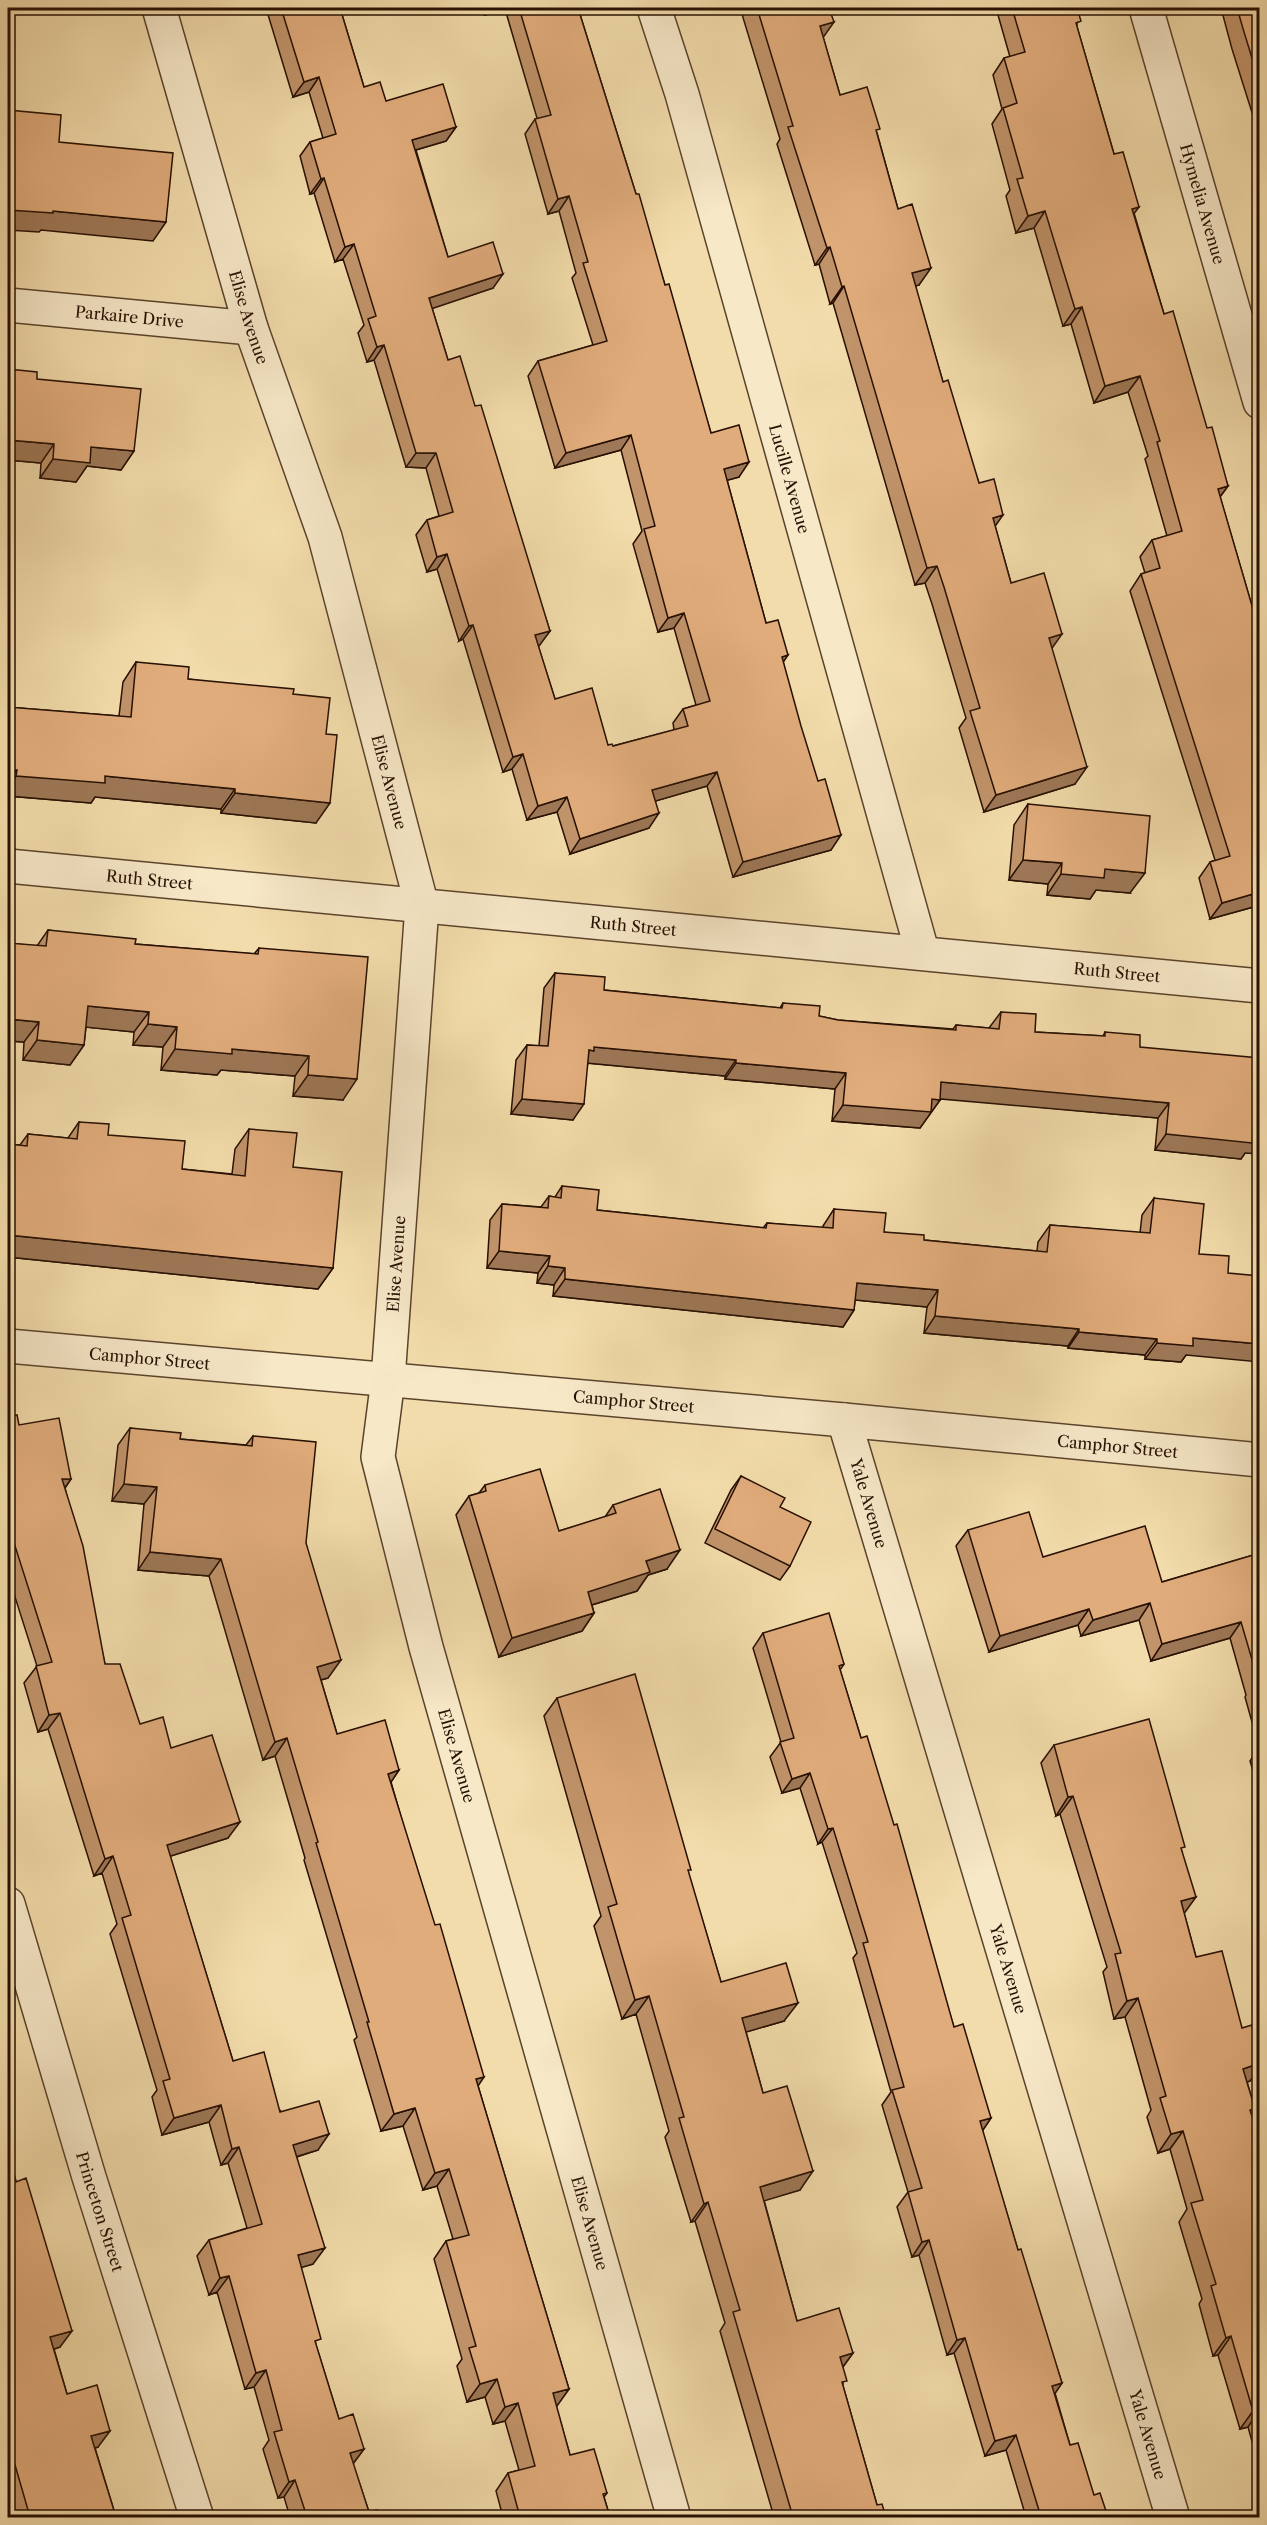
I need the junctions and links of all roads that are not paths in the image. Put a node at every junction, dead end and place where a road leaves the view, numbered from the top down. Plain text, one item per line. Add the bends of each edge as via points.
1 (159, 8) edge
2 (654, 8) edge
3 (1146, 8) edge
4 (8, 305) edge
5 (251, 328) junction
6 (1260, 402) edge
7 (8, 866) edge
8 (422, 906) junction
9 (922, 951) junction
10 (1260, 986) edge
11 (8, 1346) edge
12 (388, 1379) junction
13 (844, 1420) junction
14 (1260, 1460) edge
15 (8, 1904) edge
16 (197, 2517) edge
17 (674, 2517) edge
18 (1173, 2517) edge

1 - 5 street, Elise Avenue
2 - 9 street, Lucille Avenue via 682,94
3 - 6 street, Hymelia Avenue
4 - 5 street, Parkaire Drive
5 - 8 street, Elise Avenue via 325,537
7 - 8 street, Ruth Street
8 - 9 street, Ruth Street
8 - 12 street, Elise Avenue
9 - 10 street, Ruth Street
11 - 12 street, Camphor Street
12 - 13 street, Camphor Street
12 - 17 street, Elise Avenue via 378,1457 426,1647
13 - 14 street, Camphor Street
13 - 18 street, Yale Avenue
15 - 16 street, Princeton Street via 89,2177

